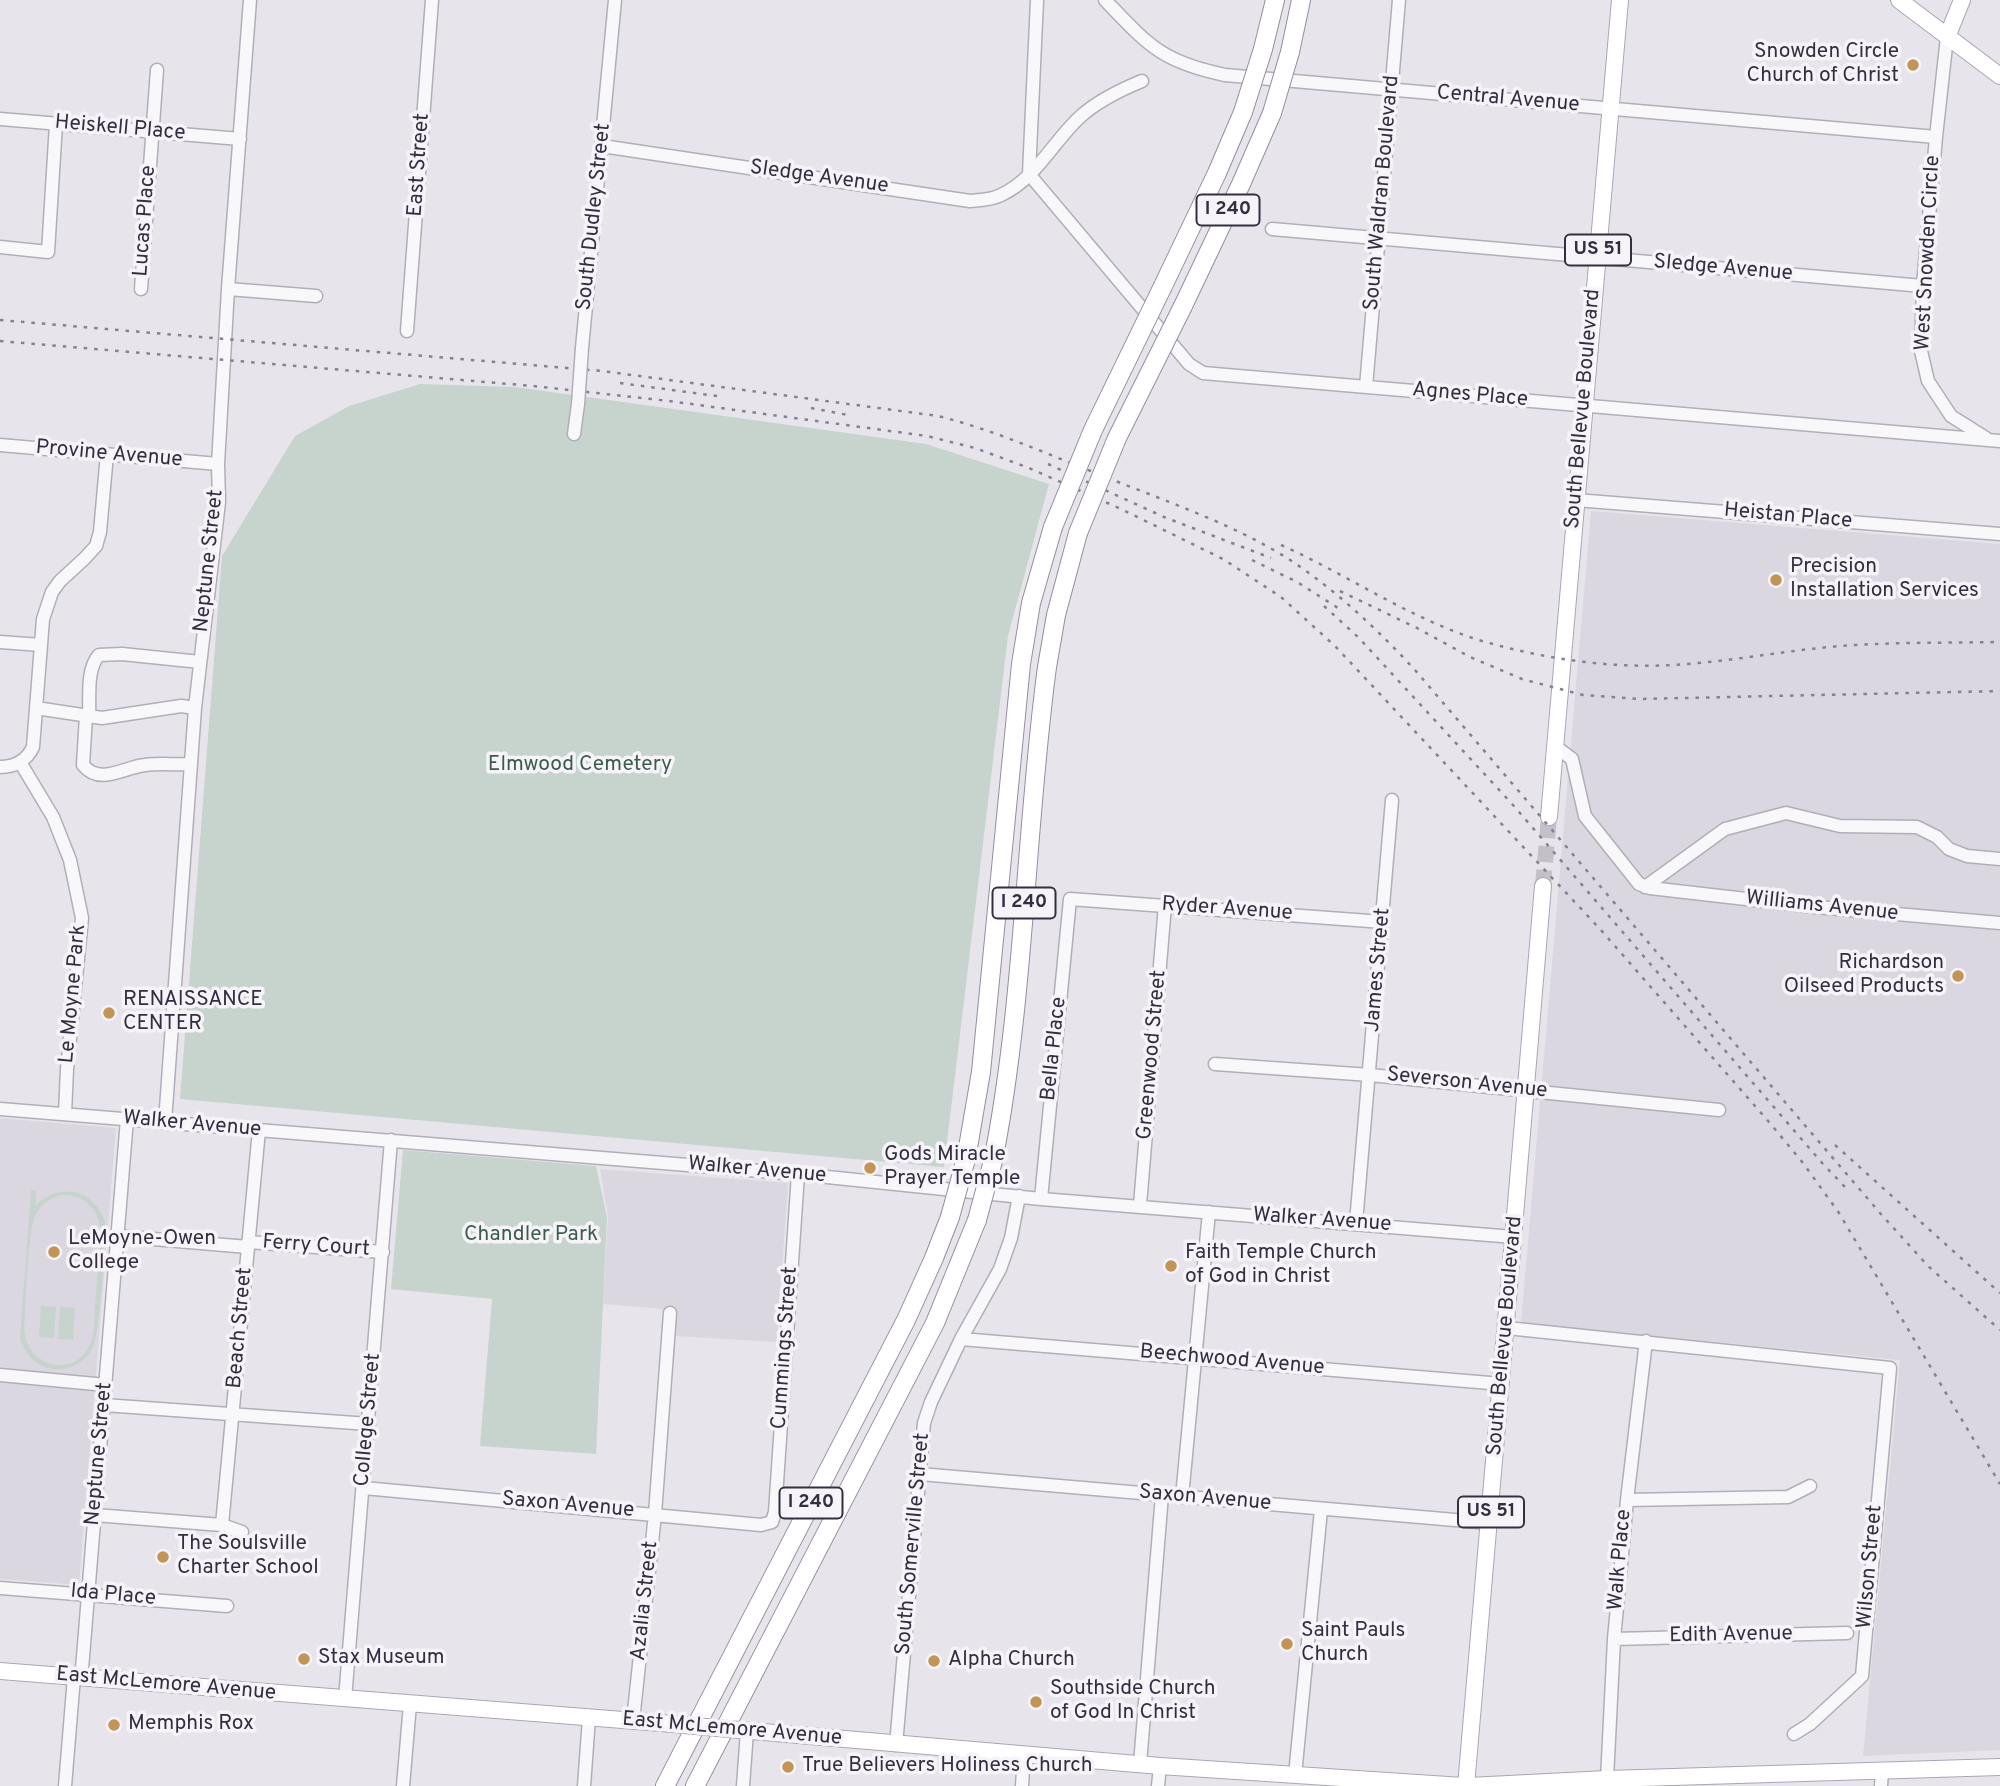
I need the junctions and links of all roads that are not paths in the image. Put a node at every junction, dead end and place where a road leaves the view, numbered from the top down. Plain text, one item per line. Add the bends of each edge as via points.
1 (250, 0) edge
2 (432, 0) edge
3 (615, 0) edge
4 (1037, 0) edge
5 (1105, 0) edge
6 (1275, 0) edge
7 (1399, 0) edge
8 (1620, 0) edge
9 (1899, 0) edge
10 (1962, 0) edge
11 (1301, 2) edge
12 (1947, 37) junction
13 (157, 70) dead end
14 (2000, 76) edge
15 (1142, 81) dead end
16 (1392, 89) junction
17 (1610, 108) junction
18 (0, 120) edge
19 (56, 124) junction
20 (153, 132) junction
21 (1936, 137) junction
22 (240, 139) junction
23 (602, 146) junction
24 (1029, 174) junction
25 (1272, 229) dead end
26 (1379, 240) junction
27 (0, 247) edge
28 (1597, 258) junction
29 (1923, 286) junction
30 (141, 289) dead end
31 (228, 289) junction
32 (316, 296) dead end
33 (407, 331) dead end
34 (1366, 387) junction
35 (1584, 406) junction
36 (574, 434) dead end
37 (1995, 440) edge
38 (0, 444) edge
39 (107, 454) junction
40 (218, 464) junction
41 (1576, 499) junction
42 (2000, 534) edge
43 (0, 642) edge
44 (41, 645) junction
45 (200, 662) junction
46 (36, 708) junction
47 (195, 708) junction
48 (88, 716) junction
49 (1555, 746) junction
50 (20, 762) junction
51 (190, 764) junction
52 (0, 767) edge
53 (1392, 800) dead end
54 (1549, 817) tunnel mouth
55 (2000, 859) edge
56 (1543, 886) tunnel mouth
57 (1645, 887) junction
58 (1070, 899) joint
59 (1166, 905) junction
60 (1383, 922) junction
61 (2000, 923) edge
62 (1215, 1064) dead end
63 (1370, 1075) junction
64 (1525, 1089) junction
65 (0, 1109) edge
66 (1719, 1110) dead end
67 (65, 1114) junction
68 (127, 1119) junction
69 (165, 1122) junction
70 (259, 1130) junction
71 (391, 1140) junction
72 (798, 1174) junction
73 (1019, 1196) junction
74 (1041, 1199) junction
75 (1140, 1205) junction
76 (1209, 1212) junction
77 (1356, 1223) junction
78 (118, 1236) junction
79 (1514, 1237) junction
80 (248, 1244) junction
81 (383, 1252) junction
82 (670, 1313) dead end
83 (1507, 1328) junction
84 (961, 1339) junction
85 (1646, 1341) junction
86 (1196, 1358) junction
87 (0, 1375) edge
88 (1502, 1384) junction
89 (106, 1385) junction
90 (104, 1405) junction
91 (233, 1414) junction
92 (369, 1424) junction
93 (919, 1474) junction
94 (1810, 1486) dead end
95 (364, 1488) junction
96 (1162, 1495) junction
97 (1182, 1497) junction
98 (1627, 1500) junction
99 (1321, 1510) junction
100 (655, 1514) junction
101 (95, 1515) junction
102 (772, 1522) joint
103 (1490, 1523) junction
104 (222, 1525) junction
105 (242, 1532) dead end
106 (0, 1588) edge
107 (88, 1594) junction
108 (226, 1606) dead end
109 (1847, 1633) dead end
110 (1614, 1639) junction
111 (0, 1671) edge
112 (74, 1677) junction
113 (345, 1699) junction
114 (410, 1704) junction
115 (589, 1718) junction
116 (634, 1721) junction
117 (743, 1730) junction
118 (1794, 1734) dead end
119 (896, 1745) junction
120 (1024, 1754) junction
121 (1140, 1764) junction
122 (1160, 1766) junction
123 (2000, 1767) edge
124 (1301, 1779) edge
125 (1607, 1779) junction
126 (1881, 1779) edge
127 (65, 1786) edge
128 (403, 1786) edge
129 (584, 1786) edge
130 (665, 1786) edge
131 (695, 1786) edge
132 (743, 1786) edge
133 (1022, 1786) edge
134 (1158, 1786) edge
135 (1466, 1786) edge

1 - 22 street, Neptune Street
2 - 33 street, East Street
3 - 23 street, South Dudley Street
4 - 24 street
5 - 16 street, Central Avenue via 1162,55 1191,68
6 - 130 highway, I 240, bridge via 1243,113 1093,430 1053,527 1031,603 981,1072 966,1159 950,1217 906,1320
7 - 16 street, South Waldran Boulevard
8 - 17 main road, South Bellevue Boulevard / US 51
9 - 12 main road
10 - 12 main road
11 - 131 highway, I 240, bridge via 1272,113 1117,438 1078,533 1056,615 1008,1063 993,1161 977,1220 935,1323
12 - 14 main road
12 - 21 street, West Snowden Circle
13 - 20 street, Lucas Place
15 - 24 street via 1112,94 1081,116
16 - 17 street, Central Avenue
16 - 26 street, South Waldran Boulevard
17 - 21 street, Central Avenue
17 - 28 main road, South Bellevue Boulevard / US 51
18 - 19 street, Heiskell Place
19 - 20 street, Heiskell Place
19 - 27 street via 48,252
20 - 22 street, Heiskell Place
20 - 30 street, Lucas Place
21 - 29 street, West Snowden Circle
22 - 31 street, Neptune Street
23 - 24 street, Sledge Avenue via 970,201 1002,195
23 - 36 street, South Dudley Street, bridge
24 - 34 street, Agnes Place via 1189,364 1203,373
25 - 26 street, Sledge Avenue
26 - 28 street, Sledge Avenue
26 - 34 street, South Waldran Boulevard
28 - 29 street, Sledge Avenue
28 - 35 main road, South Bellevue Boulevard / US 51
29 - 37 street, West Snowden Circle via 1921,351 1928,381 1951,416
31 - 32 street
31 - 40 street, Neptune Street
34 - 35 street, Agnes Place
35 - 37 street, Agnes Place
35 - 41 main road, South Bellevue Boulevard / US 51
38 - 39 street, Provine Avenue
39 - 40 street, Provine Avenue
39 - 44 street via 96,546 52,592
40 - 45 street, Neptune Street via 219,502
41 - 42 street, Heistan Place
41 - 49 main road, South Bellevue Boulevard / US 51
43 - 44 street
44 - 46 street
45 - 47 street, Neptune Street
45 - 48 street via 99,655 92,669
46 - 48 street
46 - 50 street via 33,747
47 - 48 street
47 - 51 street, Neptune Street
48 - 51 street via 83,765 88,771 116,774 140,765
49 - 54 main road, South Bellevue Boulevard / US 51
49 - 57 street via 1572,759 1585,816
50 - 52 street
50 - 67 street, Le Moyne Park via 70,860 82,919
51 - 69 street, Neptune Street
53 - 60 street, James Street
55 - 57 street via 1967,856 1917,827 1840,825 1786,813 1726,829
56 - 64 main road, South Bellevue Boulevard / US 51
57 - 61 street, Williams Avenue
58 - 59 street, Ryder Avenue
58 - 74 street, Bella Place
59 - 60 street, Ryder Avenue
59 - 75 street, Greenwood Street
60 - 63 street, James Street
62 - 63 street, Severson Avenue
63 - 64 street, Severson Avenue
63 - 77 street, James Street
64 - 66 street, Severson Avenue
64 - 79 main road, South Bellevue Boulevard / US 51
65 - 67 street, Walker Avenue
67 - 68 street, Walker Avenue
68 - 69 street, Walker Avenue
68 - 78 street, Neptune Street
69 - 70 street, Walker Avenue
70 - 71 street, Walker Avenue
70 - 80 street, Beach Street
71 - 72 street, Walker Avenue
71 - 81 street, College Street
72 - 73 street, Walker Avenue
72 - 102 street, Cummings Street
73 - 74 street, Walker Avenue
73 - 84 street, South Somerville Street via 1000,1269
74 - 75 street, Walker Avenue
75 - 76 street, Walker Avenue
76 - 77 street, Walker Avenue
76 - 86 street
77 - 79 street, Walker Avenue
78 - 80 street, Ferry Court
78 - 89 street, Neptune Street
79 - 83 main road, South Bellevue Boulevard / US 51
80 - 81 street, Ferry Court
80 - 91 street, Beach Street
81 - 92 street, College Street
82 - 100 street, Azalia Street
83 - 85 street
83 - 88 main road, South Bellevue Boulevard / US 51
84 - 86 street, Beechwood Avenue
84 - 93 street, South Somerville Street via 924,1423
85 - 98 street, Walk Place
85 - 118 street, Wilson Street via 1890,1368 1862,1676
86 - 88 street, Beechwood Avenue
86 - 97 street
87 - 89 street
88 - 103 main road, South Bellevue Boulevard / US 51
89 - 90 street, Neptune Street
90 - 91 street
90 - 101 street, Neptune Street
91 - 92 street
91 - 104 street, Beach Street
92 - 95 street, College Street
93 - 96 street, Saxon Avenue
93 - 119 street, South Somerville Street
94 - 98 street via 1788,1497
95 - 100 street, Saxon Avenue
95 - 113 street, College Street
96 - 97 street, Saxon Avenue
96 - 121 street
97 - 99 street, Saxon Avenue
98 - 110 street, Walk Place
99 - 103 street, Saxon Avenue
99 - 124 street
100 - 102 street, Saxon Avenue via 761,1525
100 - 116 street, Azalia Street
101 - 104 street
101 - 107 street, Neptune Street
103 - 135 main road, South Bellevue Boulevard / US 51
104 - 105 street
106 - 107 street, Ida Place
107 - 108 street, Ida Place
107 - 112 street, Neptune Street via 82,1669
109 - 110 street, Edith Avenue
110 - 125 street, Walk Place
111 - 112 main road, East McLemore Avenue
112 - 113 main road, East McLemore Avenue
112 - 127 street, Neptune Street
113 - 114 main road, East McLemore Avenue
114 - 115 main road, East McLemore Avenue
114 - 128 street
115 - 116 main road, East McLemore Avenue
115 - 129 street
116 - 117 main road, East McLemore Avenue, bridge
117 - 119 main road, East McLemore Avenue
117 - 132 street
119 - 120 main road, East McLemore Avenue
120 - 121 main road, East McLemore Avenue
120 - 133 street
121 - 122 main road, East McLemore Avenue
122 - 124 main road, East McLemore Avenue
122 - 134 street
123 - 126 main road, East McLemore Avenue
124 - 135 main road, East McLemore Avenue
125 - 126 main road, East McLemore Avenue
125 - 135 main road, East McLemore Avenue

